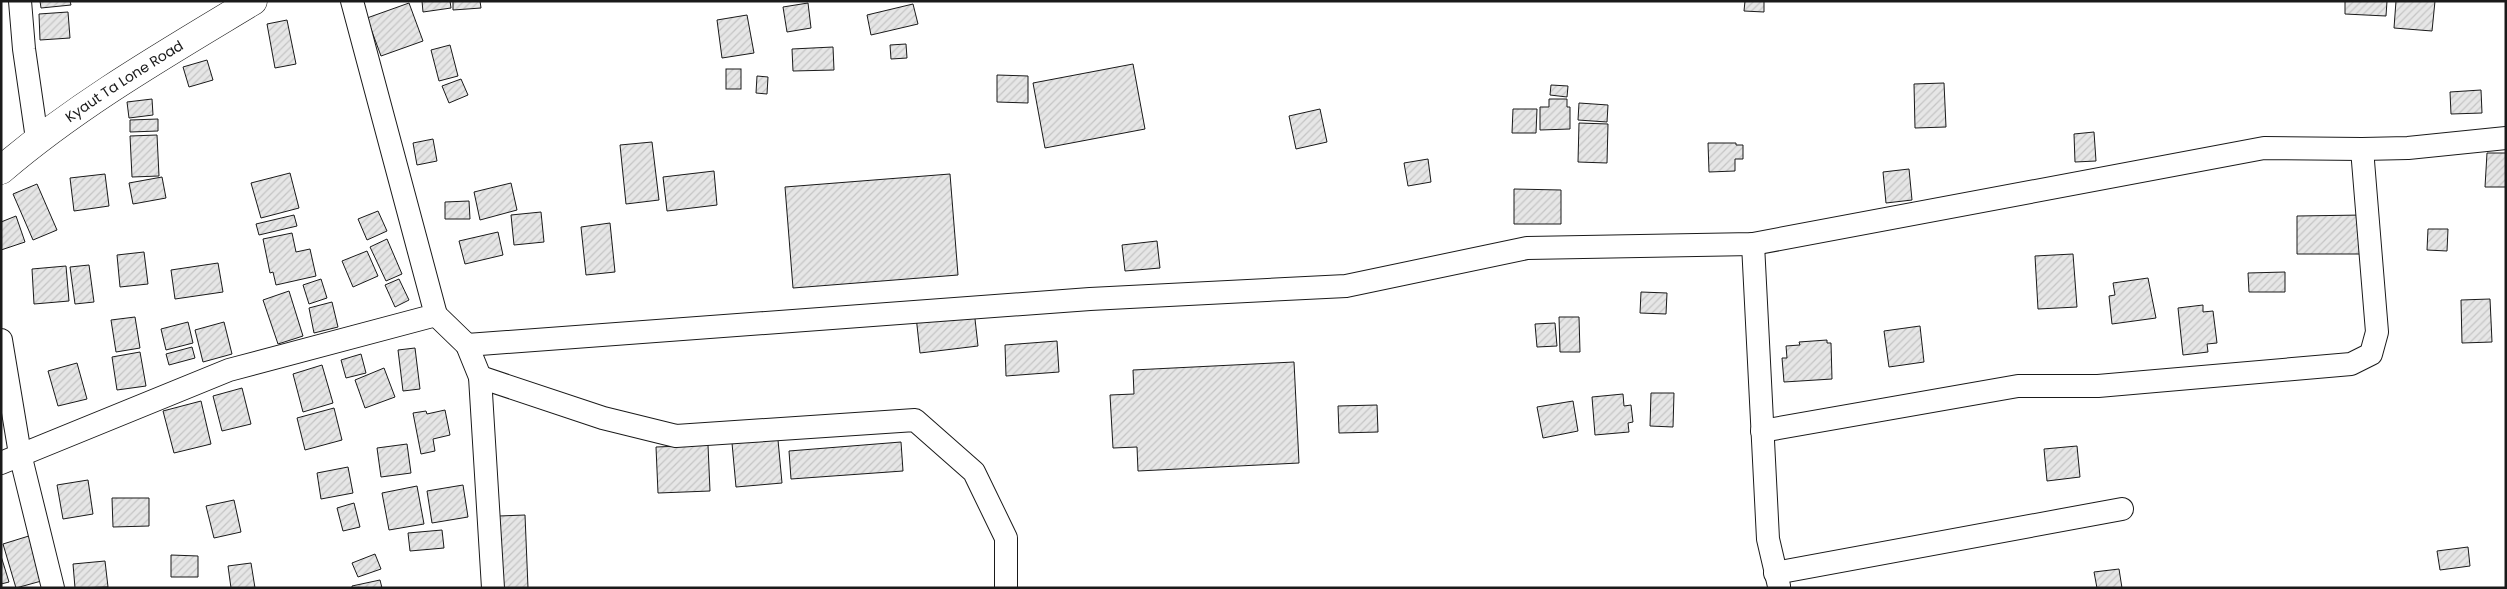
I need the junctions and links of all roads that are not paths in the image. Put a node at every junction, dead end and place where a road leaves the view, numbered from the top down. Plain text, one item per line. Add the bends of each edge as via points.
1 (20, 1) edge
2 (253, 1) edge
3 (352, 1) edge
4 (2506, 138) edge
5 (37, 139) junction
6 (2362, 149) junction
7 (1, 170) edge
8 (1752, 244) junction
9 (436, 315) junction
10 (1, 340) edge
11 (467, 346) junction
12 (480, 377) junction
13 (1762, 431) junction
14 (11, 458) edge
15 (2122, 509) dead end
16 (1777, 580) edge
17 (53, 588) edge
18 (493, 588) edge
19 (1006, 588) edge

1 - 5 street
2 - 5 main road, Kyaut Ta Lone Road via 162,56
3 - 9 street
4 - 6 street via 2408,148
5 - 7 main road, Kyaut Ta Lone Road
6 - 8 street via 2264,148
6 - 13 street via 2377,332 2371,354 2351,364 2098,386 2018,386
8 - 11 street via 1527,248 1346,286 1090,299
8 - 13 street
9 - 11 street
9 - 14 street via 230,370
10 - 14 street
11 - 12 street
12 - 18 street
12 - 19 street via 603,418 676,436 915,420 974,472 1006,538
13 - 16 street via 1768,539
14 - 17 street
15 - 16 street

